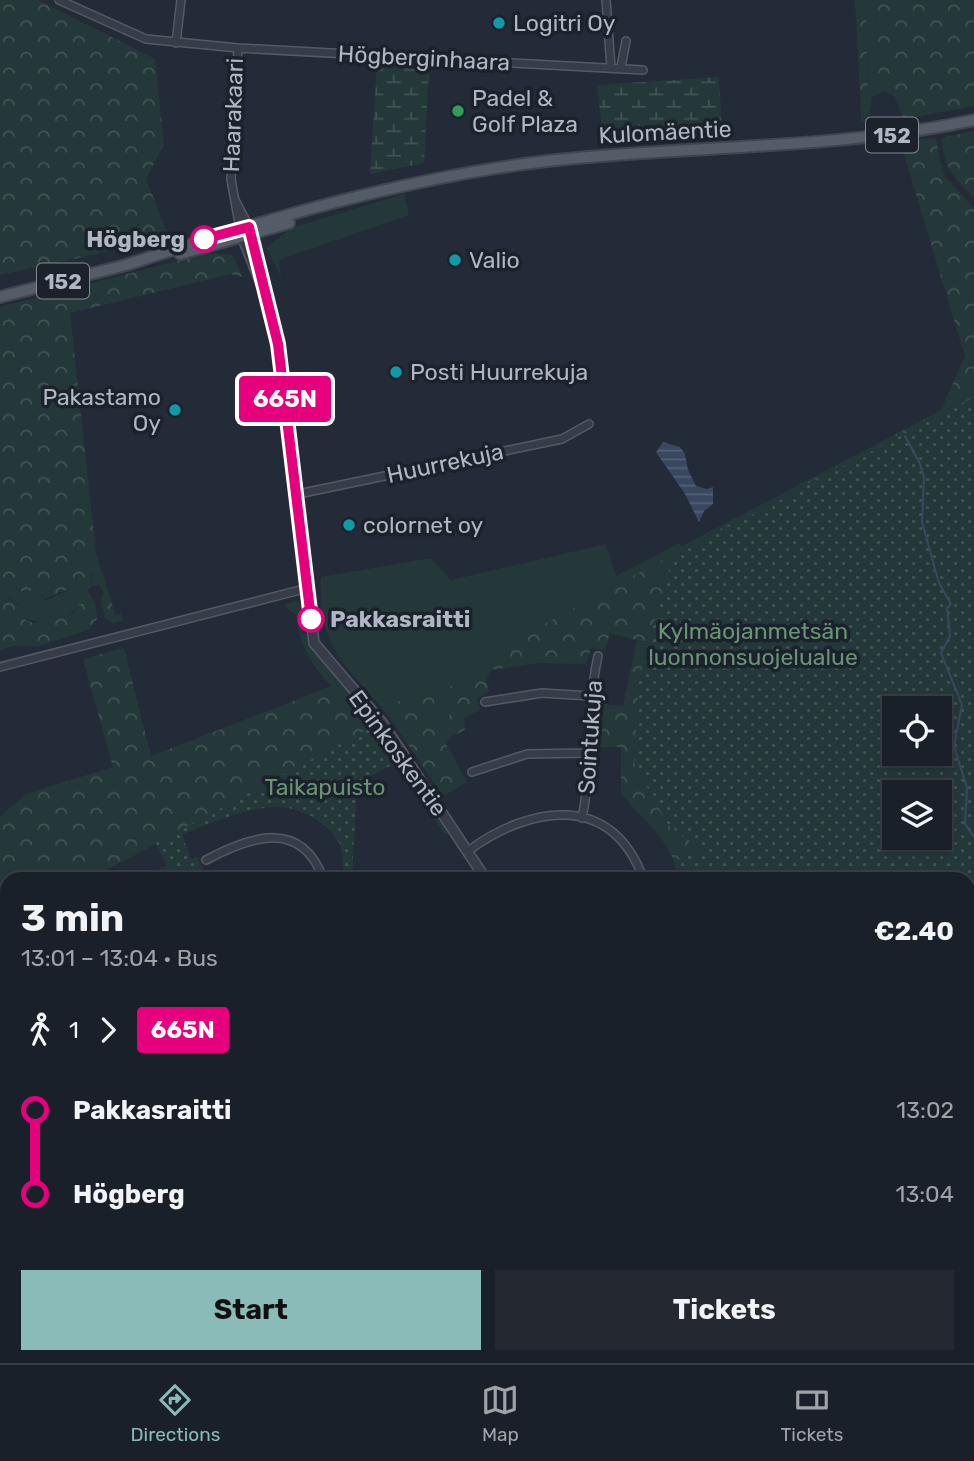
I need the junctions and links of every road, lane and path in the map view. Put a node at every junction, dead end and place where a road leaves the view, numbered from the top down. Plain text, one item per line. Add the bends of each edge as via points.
1 (60, 0) edge
2 (181, 0) edge
3 (606, 0) edge
4 (626, 41) dead end
5 (176, 43) junction
6 (238, 48) junction
7 (621, 67) junction
8 (611, 68) junction
9 (643, 70) dead end
10 (974, 120) edge
11 (246, 232) junction
12 (0, 297) edge
13 (589, 425) dead end
14 (298, 494) junction
15 (309, 588) junction
16 (598, 656) dead end
17 (0, 667) edge
18 (590, 696) junction
19 (485, 702) dead end
20 (587, 753) junction
21 (472, 772) dead end
22 (582, 818) junction
23 (468, 851) junction
24 (206, 860) dead end
25 (320, 872) edge
26 (481, 872) edge
27 (639, 872) edge

1 - 5 street, Haarakaari via 146,39
2 - 5 street
3 - 8 street
4 - 7 street
5 - 6 street, Haarakaari
6 - 8 street, Högberginhaara
6 - 11 street, Haarakaari via 230,160 234,199
7 - 8 street, Högberginhaara
7 - 9 street, Högberginhaara
10 - 11 main road, Kulomäentie / 152 via 863,139 547,161 461,174 361,197
11 - 12 main road, Kulomäentie / 152
11 - 14 street via 278,344
13 - 14 street, Huurrekuja via 562,439
14 - 15 street
15 - 17 street
15 - 23 street, Epinkoskentie via 317,648 383,724
16 - 18 street, Sointukuja
18 - 19 street via 542,693
18 - 20 street, Sointukuja
20 - 21 street via 527,754
20 - 22 street, Sointukuja
22 - 23 street via 552,814 527,818
22 - 27 street via 622,843
23 - 26 street, Epinkoskentie
24 - 25 street via 258,839 276,837 295,842 310,853

